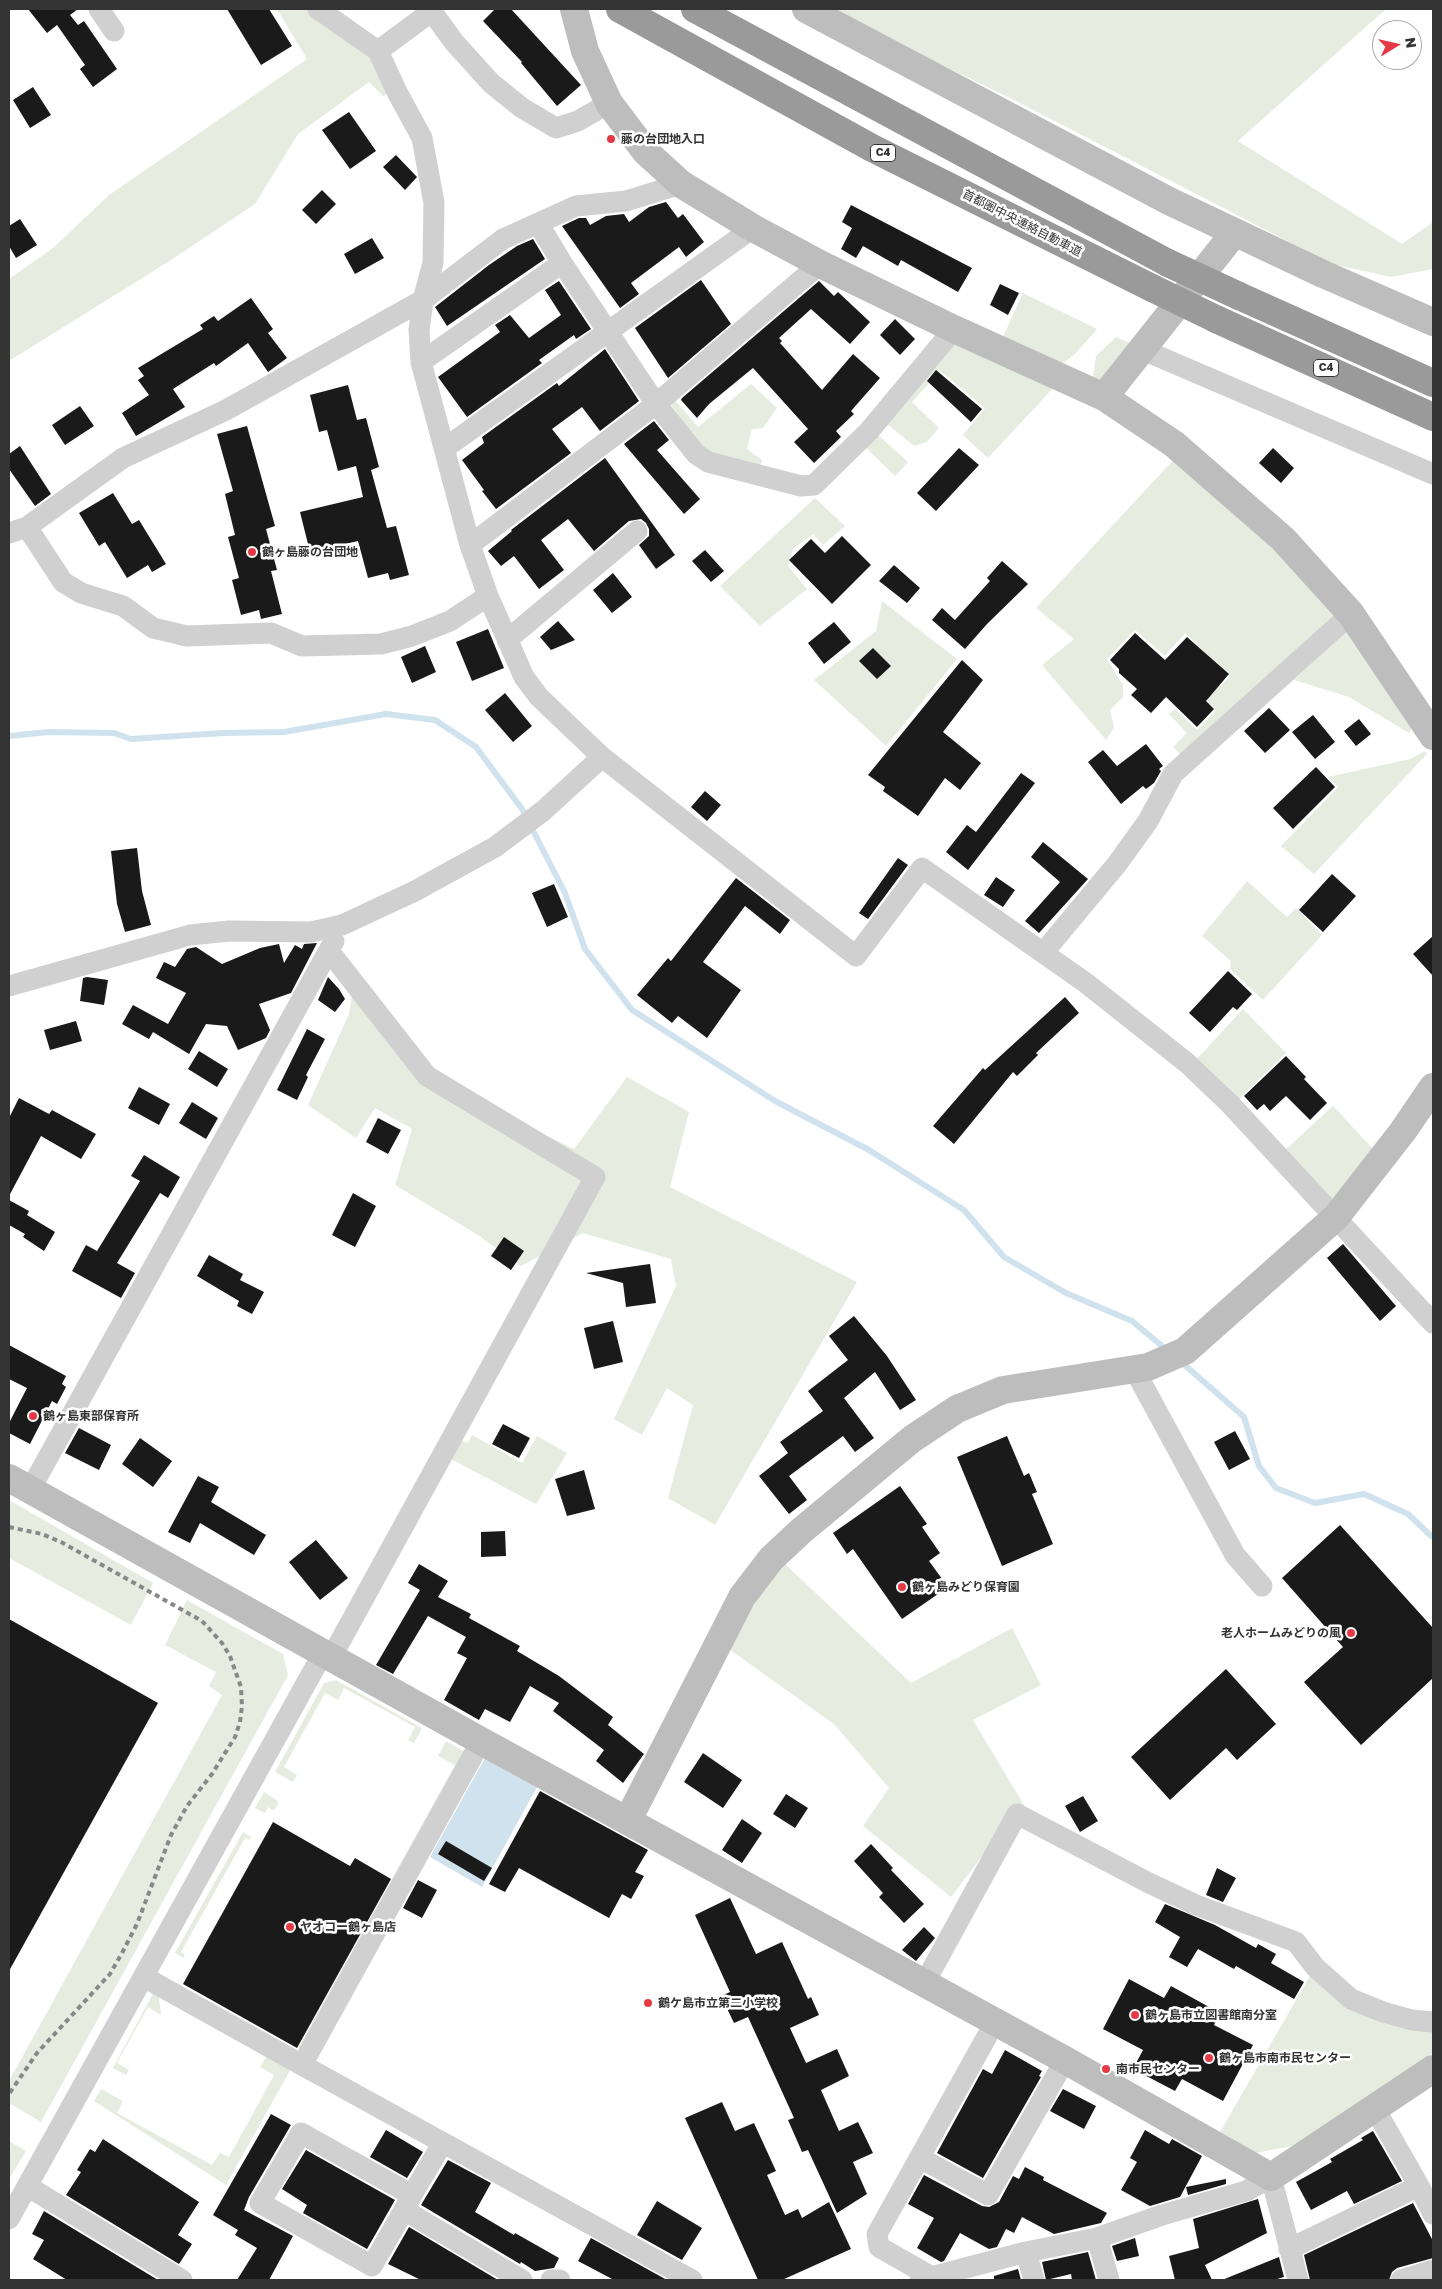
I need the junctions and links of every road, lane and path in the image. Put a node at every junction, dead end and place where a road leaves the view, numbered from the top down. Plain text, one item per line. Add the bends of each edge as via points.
1 (99, 9) edge
2 (318, 9) edge
3 (574, 9) edge
4 (620, 9) edge
5 (695, 9) edge
6 (806, 9) edge
7 (431, 10) edge
8 (114, 31) dead end
9 (378, 51) junction
10 (609, 103) junction
11 (681, 184) junction
12 (538, 223) junction
13 (753, 228) junction
14 (1235, 232) junction
15 (562, 264) junction
16 (820, 264) junction
17 (423, 300) junction
18 (1432, 319) edge
19 (954, 329) junction
20 (608, 331) junction
21 (1141, 349) junction
22 (422, 362) junction
23 (1433, 384) edge
24 (1104, 397) junction
25 (656, 404) junction
26 (1433, 417) edge
27 (445, 448) junction
28 (1433, 474) edge
29 (18, 530) edge
30 (637, 531) dead end
31 (470, 545) junction
32 (488, 596) junction
33 (1351, 614) junction
34 (507, 640) junction
35 (1433, 734) edge
36 (602, 757) junction
37 (342, 925) junction
38 (329, 951) junction
39 (1043, 953) junction
40 (9, 986) edge
41 (1433, 1086) edge
42 (1336, 1217) junction
43 (1433, 1323) edge
44 (1134, 1369) junction
45 (19, 1484) edge
46 (1262, 1586) dead end
47 (327, 1656) junction
48 (481, 1741) junction
49 (628, 1820) junction
50 (144, 1977) junction
51 (924, 1984) junction
52 (995, 2022) junction
53 (1433, 2022) edge
54 (1065, 2060) junction
55 (302, 2065) junction
56 (1433, 2069) edge
57 (1375, 2109) junction
58 (442, 2144) junction
59 (920, 2158) junction
60 (1271, 2176) junction
61 (1419, 2186) junction
62 (19, 2194) edge
63 (408, 2203) junction
64 (1433, 2214) edge
65 (9, 2219) edge
66 (1096, 2238) junction
67 (1289, 2249) junction
68 (1026, 2252) junction
69 (1433, 2270) edge
70 (955, 2275) edge
71 (925, 2278) edge
72 (182, 2280) edge
73 (522, 2280) edge
74 (551, 2280) edge
75 (560, 2280) edge
76 (692, 2280) edge
77 (1034, 2280) edge
78 (1109, 2280) edge
79 (1298, 2280) edge
80 (1401, 2280) edge

1 - 8 street
2 - 9 street
3 - 10 street via 585,51
4 - 26 highway, 首都圏中央連絡自動車道 / C4, bridge via 872,148 1218,320
5 - 23 highway, C4, bridge via 1168,263
6 - 14 street
7 - 9 street
7 - 10 street via 454,42 491,82 522,108 556,128 578,121
9 - 17 street via 422,138 434,203 433,262
10 - 11 street via 646,152
11 - 12 street via 626,201 576,206
11 - 13 street
12 - 15 street
12 - 17 street via 503,239
13 - 16 street
13 - 20 street
14 - 18 street via 1323,274
14 - 21 street
15 - 20 street
15 - 22 street
16 - 19 street
16 - 25 street
17 - 22 street via 420,330
17 - 29 street via 226,410 123,458
19 - 24 street
19 - 25 street via 869,431 814,485 801,486 708,462 691,449
20 - 25 street
20 - 27 street
21 - 24 street
21 - 28 street
22 - 27 street
24 - 33 street via 1174,444 1283,539
25 - 31 street
27 - 31 street
29 - 32 street via 63,582 81,593 123,606 153,628 187,636 271,633 302,646 381,644 450,621
30 - 34 street
31 - 32 street
32 - 34 street
33 - 35 street
33 - 39 street via 1172,774 1148,822
34 - 36 street via 524,678 539,697
36 - 37 street via 543,811 495,847 415,891
36 - 39 street via 856,956 922,868
37 - 38 street
37 - 40 street via 311,932 229,931 190,935
38 - 45 street
38 - 47 street via 427,1076 595,1177
39 - 42 street via 1187,1064 1231,1105
41 - 42 street via 1403,1131
42 - 43 street
42 - 44 street via 1185,1351 1148,1367
44 - 46 street via 1235,1555
44 - 49 street via 1003,1390 957,1409 912,1439 801,1531 771,1559 742,1597
45 - 47 street
47 - 48 street
47 - 50 street
48 - 49 street
48 - 55 street
49 - 51 street
50 - 55 street
50 - 62 street
51 - 52 street
51 - 53 street via 1018,1814 1188,1901 1296,1942 1315,1967 1351,1999 1383,2012
52 - 54 street
52 - 59 street
54 - 59 street via 988,2195
54 - 60 street
55 - 58 street
56 - 57 street
57 - 60 street
57 - 61 street
58 - 63 street
58 - 76 street
59 - 71 street via 877,2234 879,2247
60 - 66 street via 1246,2191
60 - 67 street
61 - 64 street
61 - 67 street
62 - 65 street
62 - 72 street
63 - 63 street via 372,2266 260,2203 301,2133
63 - 73 street
66 - 68 street
66 - 78 street
67 - 79 street
68 - 70 street
68 - 77 street
69 - 80 street
70 - 71 street
74 - 75 street

